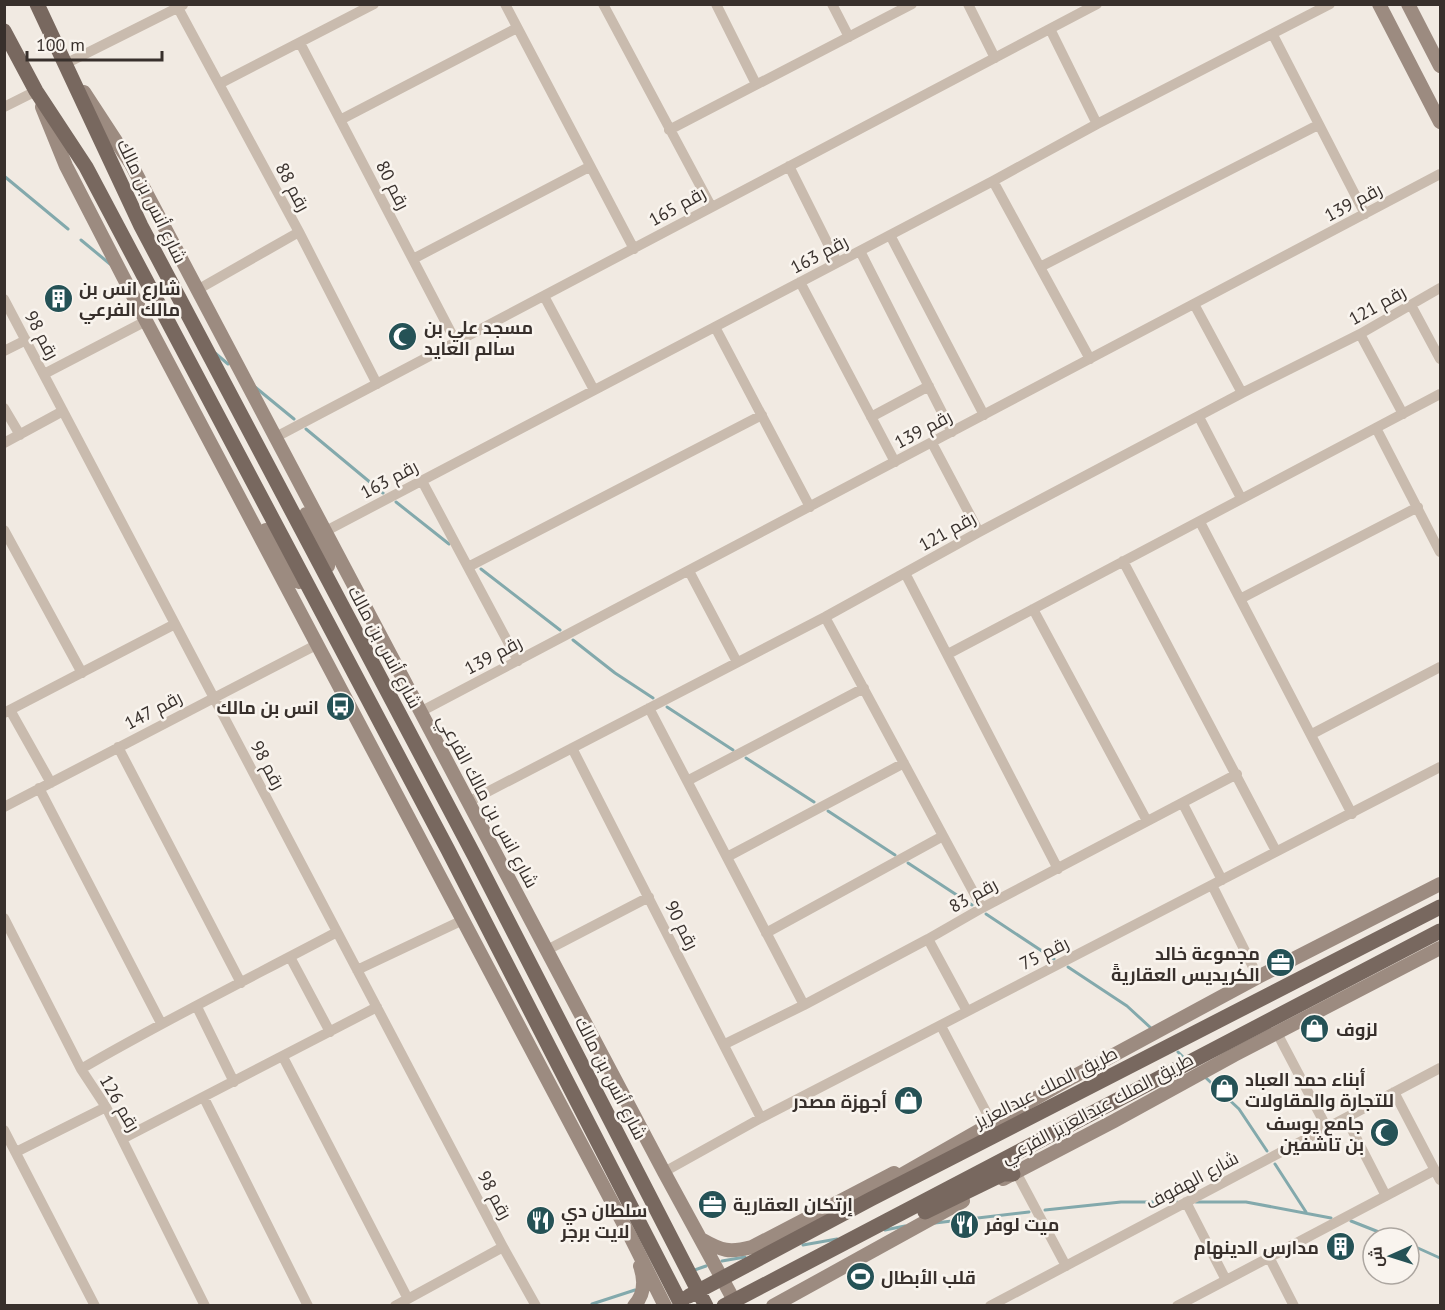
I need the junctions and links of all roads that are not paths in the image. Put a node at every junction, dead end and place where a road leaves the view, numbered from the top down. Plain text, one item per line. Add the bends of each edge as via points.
1 (37, 4) edge
2 (374, 4) edge
3 (505, 4) edge
4 (603, 4) edge
5 (716, 4) edge
6 (832, 4) edge
7 (912, 4) edge
8 (968, 4) edge
9 (1097, 4) edge
10 (1330, 4) edge
11 (1379, 4) edge
12 (1408, 4) edge
13 (181, 6) edge
14 (517, 28) junction
15 (1050, 29) junction
16 (4, 31) edge
17 (1273, 34) junction
18 (849, 37) junction
19 (300, 43) junction
20 (995, 58) junction
21 (65, 64) junction
22 (1440, 66) edge
23 (219, 84) junction
24 (756, 84) junction
25 (36, 91) junction
26 (4, 107) edge
27 (340, 120) junction
28 (1440, 122) edge
29 (1097, 124) junction
30 (1318, 125) junction
31 (669, 130) junction
32 (789, 166) junction
33 (589, 167) junction
34 (1440, 174) edge
35 (993, 181) junction
36 (711, 206) junction
37 (1365, 214) junction
38 (299, 232) junction
39 (890, 235) junction
40 (634, 249) junction
41 (860, 251) junction
42 (413, 260) junction
43 (837, 262) junction
44 (1040, 267) junction
45 (800, 282) junction
46 (1440, 288) edge
47 (196, 290) junction
48 (544, 296) junction
49 (4, 299) edge
50 (1194, 304) junction
51 (1411, 305) junction
52 (146, 321) junction
53 (715, 327) junction
54 (1360, 334) junction
55 (26, 340) junction
56 (456, 342) junction
57 (4, 351) edge
58 (1089, 359) junction
59 (1440, 359) edge
60 (44, 374) junction
61 (377, 384) junction
62 (928, 386) junction
63 (594, 390) junction
64 (1242, 393) junction
65 (1440, 394) edge
66 (4, 408) edge
67 (63, 411) junction
68 (1403, 414) junction
69 (762, 415) junction
70 (984, 415) junction
71 (871, 417) junction
72 (1199, 417) junction
73 (1376, 428) junction
74 (952, 432) junction
75 (20, 435) junction
76 (207, 437) junction
77 (274, 438) junction
78 (4, 443) edge
79 (932, 443) junction
80 (895, 462) junction
81 (422, 481) junction
82 (1241, 498) junction
83 (810, 507) junction
84 (1418, 507) junction
85 (1200, 522) junction
86 (4, 530) edge
87 (324, 532) junction
88 (979, 532) junction
89 (1440, 552) edge
90 (1123, 561) junction
91 (468, 567) junction
92 (689, 571) junction
93 (905, 573) junction
94 (1240, 599) junction
95 (1033, 609) junction
96 (825, 616) junction
97 (175, 624) junction
98 (355, 632) junction
99 (318, 644) junction
100 (344, 653) junction
101 (948, 654) junction
102 (519, 661) junction
103 (737, 662) junction
104 (1440, 667) edge
105 (82, 674) junction
106 (864, 688) junction
107 (214, 697) junction
108 (649, 708) junction
109 (7, 712) edge
110 (420, 712) junction
111 (1312, 734) junction
112 (118, 747) junction
113 (572, 748) junction
114 (903, 763) junction
115 (1440, 767) edge
116 (1237, 774) junction
117 (687, 782) junction
118 (51, 783) junction
119 (39, 788) junction
120 (468, 802) junction
121 (1183, 804) junction
122 (4, 807) edge
123 (1353, 814) junction
124 (1147, 821) junction
125 (943, 836) junction
126 (1276, 851) junction
127 (727, 857) junction
128 (1058, 869) junction
129 (1217, 883) junction
130 (1440, 884) edge
131 (649, 897) junction
132 (1440, 905) edge
133 (982, 908) junction
134 (4, 918) edge
135 (463, 920) junction
136 (337, 932) junction
137 (766, 933) junction
138 (1436, 934) edge
139 (928, 939) junction
140 (1440, 948) edge
141 (547, 950) junction
142 (291, 957) junction
143 (357, 970) junction
144 (1258, 977) junction
145 (241, 983) junction
146 (804, 1005) junction
147 (197, 1007) junction
148 (377, 1007) junction
149 (967, 1011) junction
150 (160, 1023) junction
151 (941, 1026) junction
152 (330, 1032) junction
153 (1276, 1033) junction
154 (725, 1044) junction
155 (284, 1057) junction
156 (1440, 1068) edge
157 (81, 1069) junction
158 (234, 1082) junction
159 (1394, 1092) junction
160 (204, 1098) junction
161 (106, 1107) junction
162 (761, 1118) junction
163 (1346, 1118) junction
164 (993, 1125) junction
165 (1327, 1128) junction
166 (4, 1130) edge
167 (122, 1139) junction
168 (16, 1152) junction
169 (1435, 1170) junction
170 (664, 1172) junction
171 (1014, 1173) junction
172 (1440, 1180) edge
173 (1386, 1196) junction
174 (871, 1199) junction
175 (1186, 1202) junction
176 (899, 1214) junction
177 (631, 1238) junction
178 (700, 1239) junction
179 (503, 1247) junction
180 (1269, 1257) junction
181 (1066, 1266) junction
182 (722, 1279) junction
183 (1226, 1280) junction
184 (408, 1299) junction
185 (1192, 1302) edge
186 (732, 1304) edge
187 (96, 1305) edge
188 (205, 1305) edge
189 (308, 1305) edge
190 (395, 1305) edge
191 (536, 1305) edge
192 (634, 1305) edge
193 (665, 1305) edge
194 (672, 1305) edge
195 (682, 1305) edge
196 (706, 1305) edge
197 (773, 1305) edge
198 (990, 1305) edge
199 (1177, 1305) edge
200 (1294, 1305) edge

1 - 21 main road, شارع أنس بن مالك
2 - 19 street
3 - 14 street
4 - 31 street
5 - 24 street
6 - 18 street
7 - 18 street
8 - 20 street
9 - 15 street, رقم 165
10 - 17 street, رقم 163
11 - 28 street
12 - 22 street
13 - 21 street
13 - 23 street, رقم 88
14 - 27 street
14 - 33 street
15 - 20 street, رقم 165
15 - 29 street
16 - 25 main road
17 - 29 street, رقم 163
17 - 30 street
18 - 24 street
19 - 23 street
19 - 27 street, رقم 80
20 - 32 street, رقم 165
21 - 47 street, شارع انس بن مالك الفرعي via 131,164
21 - 98 main road, شارع أنس بن مالك via 141,226
23 - 38 street, رقم 88
24 - 31 street
25 - 26 street
25 - 52 street via 66,166
25 - 100 main road via 86,167
27 - 42 street, رقم 80
29 - 35 street, رقم 163
30 - 37 street
30 - 44 street
31 - 36 street
32 - 36 street, رقم 165
32 - 43 street
33 - 40 street
33 - 42 street
34 - 37 street, رقم 139
35 - 39 street, رقم 163
35 - 44 street
36 - 40 street, رقم 165
37 - 50 street, رقم 139
38 - 47 street
38 - 61 street, رقم 88
39 - 41 street, رقم 163
39 - 70 street
40 - 48 street, رقم 165
41 - 43 street, رقم 163
41 - 62 street
42 - 56 street, رقم 80
43 - 45 street, رقم 163
44 - 58 street
45 - 53 street, رقم 163
45 - 71 street
46 - 51 street, رقم 121
47 - 77 street, شارع انس بن مالك الفرعي
48 - 56 street, رقم 165
48 - 63 street
49 - 55 street, رقم 98
50 - 58 street, رقم 139
50 - 64 street
51 - 54 street, رقم 121
51 - 59 street
52 - 60 street
52 - 76 street
53 - 63 street, رقم 163
53 - 69 street
54 - 64 street, رقم 121
54 - 68 street
55 - 57 street
55 - 60 street, رقم 98
56 - 61 street, رقم 165
58 - 70 street, رقم 139
60 - 67 street, رقم 98
61 - 77 street, رقم 165
62 - 71 street
62 - 74 street
63 - 81 street, رقم 163
64 - 72 street, رقم 121
65 - 68 street
66 - 75 street
67 - 75 street
67 - 97 street, رقم 98
68 - 73 street
69 - 83 street
69 - 91 street
70 - 74 street, رقم 139
71 - 80 street
72 - 82 street
72 - 88 street, رقم 121
73 - 82 street
73 - 84 street
74 - 79 street, رقم 139
75 - 78 street
76 - 99 street
76 - 100 street
77 - 87 street, شارع انس بن مالك الفرعي
77 - 98 street
79 - 80 street, رقم 139
79 - 88 street
80 - 83 street, رقم 139
81 - 87 street, رقم 163
81 - 91 street
82 - 85 street
83 - 92 street, رقم 139
84 - 89 street
84 - 94 street
85 - 90 street
85 - 94 street
86 - 105 street
87 - 110 street, شارع انس بن مالك الفرعي
88 - 93 street, رقم 121
90 - 95 street
90 - 116 street
91 - 102 street
92 - 102 street, رقم 139
92 - 103 street
93 - 96 street, رقم 121
93 - 101 street
94 - 111 street
95 - 101 street
95 - 124 street
96 - 103 street, رقم 121
96 - 106 street
97 - 105 street
97 - 107 street, رقم 98
98 - 196 main road, شارع أنس بن مالك
99 - 107 street, رقم 147
99 - 135 street
100 - 195 main road
101 - 128 street
102 - 110 street, رقم 139
103 - 108 street, رقم 121
104 - 111 street
105 - 109 street
106 - 114 street
106 - 117 street
107 - 112 street, رقم 147
107 - 136 street, رقم 98
108 - 113 street, رقم 121
108 - 117 street
109 - 118 street
110 - 120 street, شارع انس بن مالك الفرعي
111 - 123 street
112 - 118 street, رقم 147
112 - 145 street
113 - 120 street, رقم 121
113 - 131 street, رقم 90
114 - 125 street
114 - 127 street
115 - 123 street, رقم 75
116 - 121 street, رقم 83
116 - 126 street
117 - 127 street
118 - 119 street, رقم 147
119 - 122 street, رقم 147
119 - 150 street
120 - 141 street, شارع انس بن مالك الفرعي
121 - 124 street, رقم 83
121 - 129 street
123 - 126 street, رقم 75
124 - 128 street, رقم 83
125 - 133 street
125 - 137 street
126 - 129 street, رقم 75
127 - 137 street
128 - 133 street, رقم 83
129 - 144 street
129 - 149 street, رقم 75
130 - 144 street, طريق الملك عبدالعزيز الفرعي
131 - 141 street
131 - 154 street, رقم 90
132 - 174 main road, طريق الملك عبدالعزيز via 1414,922
133 - 139 street, رقم 83
134 - 157 street, رقم 126
135 - 143 street
135 - 177 street
136 - 142 street
136 - 143 street, رقم 98
137 - 146 street
138 - 176 main road
139 - 146 street, رقم 83
139 - 149 street
140 - 153 street, طريق الملك عبدالعزيز الفرعي
141 - 170 street, شارع انس بن مالك الفرعي
142 - 145 street
142 - 152 street
143 - 148 street, رقم 98
144 - 164 street, طريق الملك عبدالعزيز الفرعي
145 - 147 street
146 - 154 street, رقم 83
147 - 150 street
147 - 158 street
148 - 152 street
148 - 179 street, رقم 98
149 - 151 street, رقم 75
150 - 157 street
151 - 162 street, رقم 75
151 - 164 street
152 - 155 street
153 - 165 street
153 - 171 street, طريق الملك عبدالعزيز الفرعي
154 - 162 street, رقم 90
155 - 158 street
155 - 184 street
156 - 159 street, شارع الهفوف
157 - 161 street, رقم 126
158 - 160 street
159 - 163 street, شارع الهفوف
159 - 169 street
160 - 167 street
160 - 189 street
161 - 167 street, رقم 126
161 - 168 street
162 - 170 street, رقم 75
163 - 165 street, شارع الهفوف
163 - 173 street
164 - 174 street, طريق الملك عبدالعزيز الفرعي via 894,1179
164 - 178 street via 752,1247 718,1249
165 - 175 street, شارع الهفوف
166 - 168 street
167 - 188 street, رقم 126
168 - 187 street
169 - 172 street
169 - 173 street
170 - 178 street, شارع انس بن مالك الفرعي
171 - 176 main road via 1003,1174 915,1216
171 - 181 street
171 - 197 street, طريق الملك عبدالعزيز الفرعي
173 - 180 street
174 - 182 main road, طريق الملك عبدالعزيز
175 - 181 street, شارع الهفوف
175 - 183 street
176 - 186 main road
177 - 192 street via 644,1277 642,1293
177 - 193 street
178 - 182 street, شارع انس بن مالك الفرعي
179 - 184 street
179 - 191 street, رقم 98
180 - 183 street
180 - 200 street
181 - 198 street, شارع الهفوف
182 - 186 street, شارع انس بن مالك الفرعي
182 - 194 main road, طريق الملك عبدالعزيز
183 - 185 street
184 - 190 street
185 - 199 street

